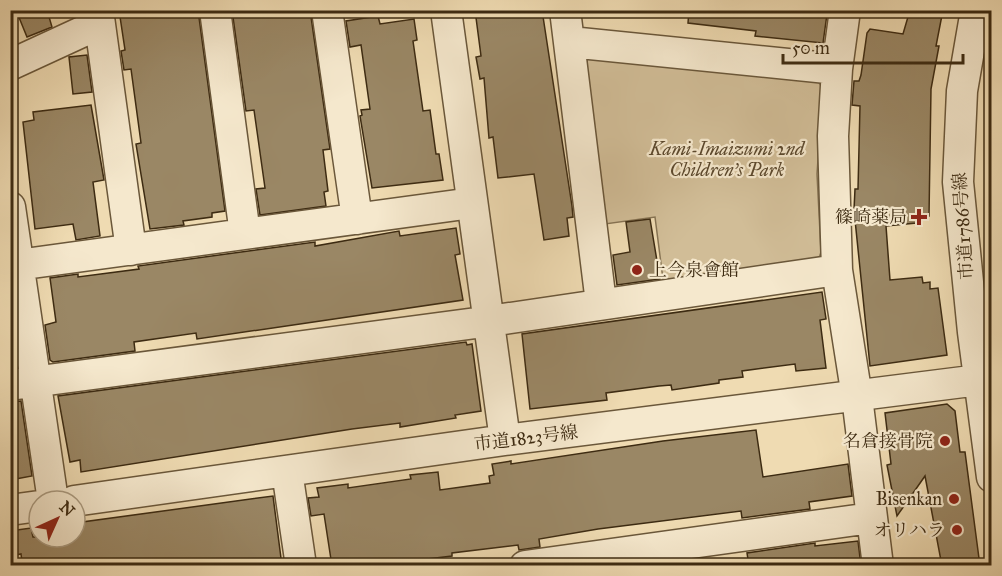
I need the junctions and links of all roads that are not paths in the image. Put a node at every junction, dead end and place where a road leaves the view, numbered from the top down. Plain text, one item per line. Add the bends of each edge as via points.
1 (215, 10) edge
2 (327, 10) edge
3 (446, 10) edge
4 (565, 10) edge
5 (845, 10) edge
6 (976, 10) edge
7 (99, 17) edge
8 (570, 42) junction
9 (10, 65) edge
10 (837, 69) junction
11 (472, 203) junction
12 (10, 207) edge
13 (357, 219) junction
14 (245, 234) junction
15 (132, 250) junction
16 (15, 266) edge
17 (837, 270) junction
18 (601, 303) junction
19 (488, 321) junction
20 (979, 380) junction
21 (23, 383) edge
22 (857, 397) junction
23 (505, 440) junction
24 (287, 471) junction
25 (992, 477) edge
26 (50, 489) edge
27 (87, 499) edge
28 (27, 508) edge
29 (10, 510) edge
30 (871, 518) junction
31 (301, 566) edge
32 (525, 566) edge
33 (878, 566) edge

1 - 14 street
2 - 13 street
3 - 11 street
4 - 8 street
5 - 10 street
6 - 20 street, 市道1786号線 via 962,91 958,182
7 - 9 street
7 - 15 street
8 - 10 street
8 - 18 street
10 - 17 street via 833,136
11 - 13 street
11 - 19 street
12 - 16 street
13 - 14 street
14 - 15 street
15 - 16 street
16 - 21 street
17 - 18 street
17 - 22 street
18 - 19 street
19 - 21 street
19 - 23 street
20 - 22 street, 市道1823号線
20 - 25 street, 市道1786号線
21 - 26 street
22 - 23 street, 市道1823号線
22 - 30 street
23 - 24 street, 市道1823号線
24 - 27 street, 市道1823号線
24 - 31 street
28 - 29 street
30 - 32 street
30 - 33 street

